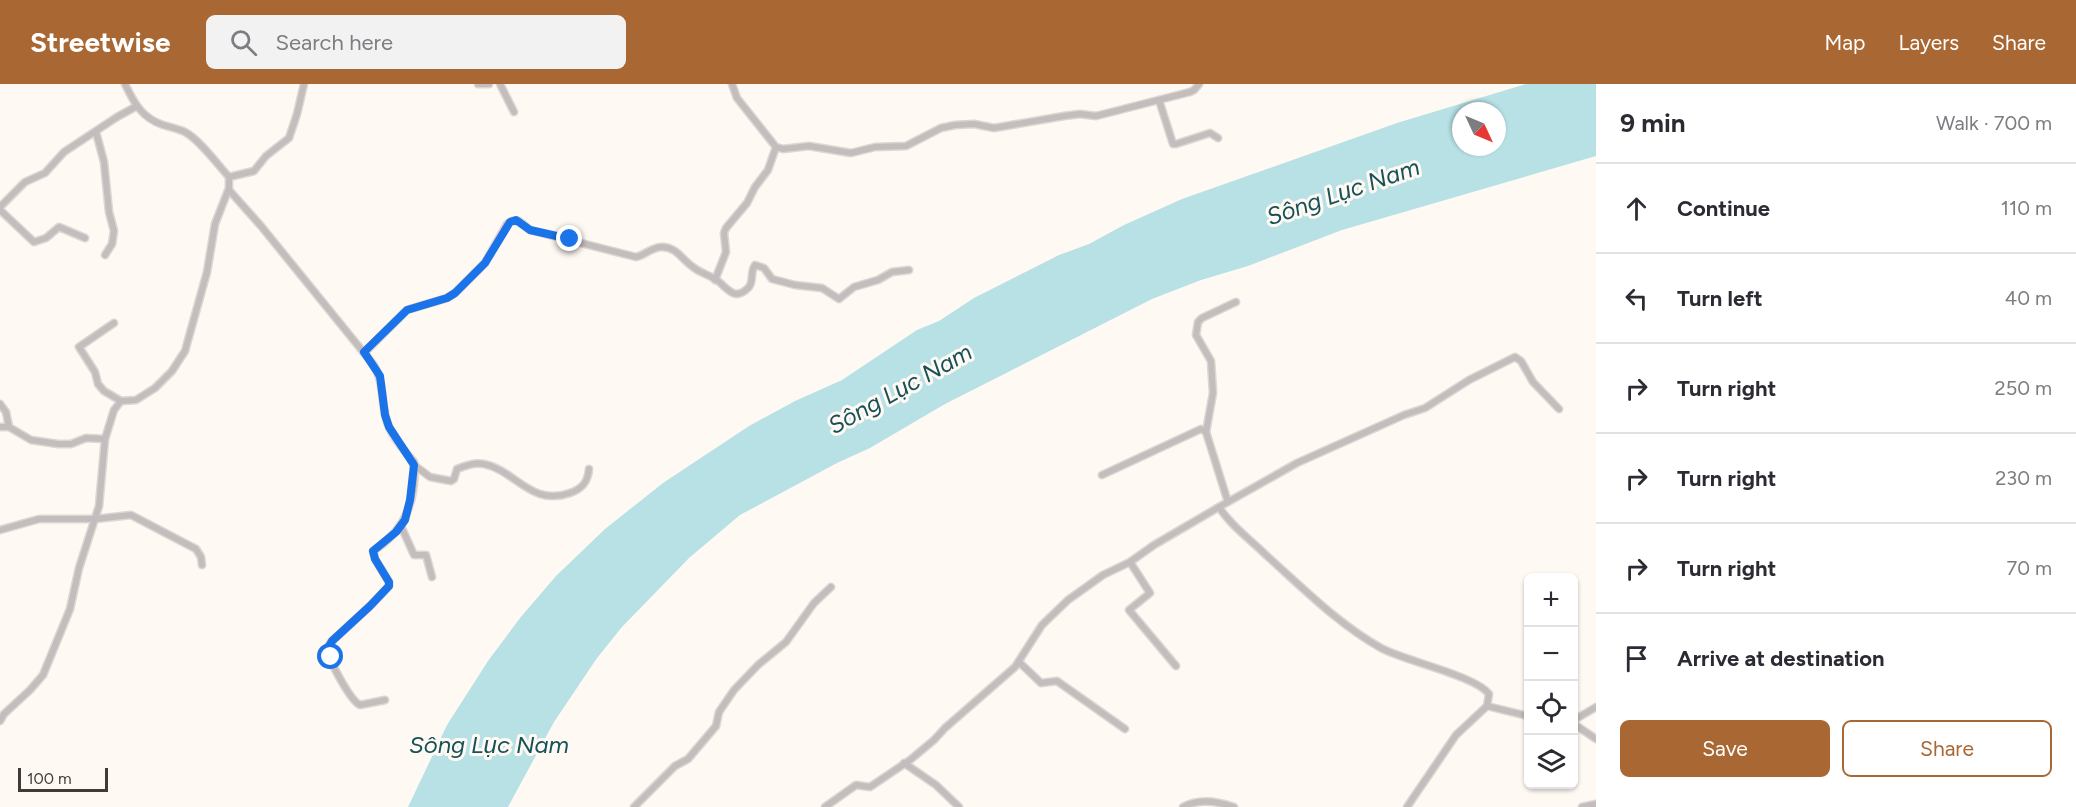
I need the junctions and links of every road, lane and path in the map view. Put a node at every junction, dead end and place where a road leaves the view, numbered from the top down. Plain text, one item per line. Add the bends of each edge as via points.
1 (125, 84) edge
2 (304, 84) edge
3 (478, 84) edge
4 (489, 84) edge
5 (500, 84) edge
6 (732, 84) edge
7 (1199, 84) edge
8 (1159, 100) junction
9 (137, 106) junction
10 (514, 112) dead end
11 (96, 132) junction
12 (1218, 138) dead end
13 (776, 147) junction
14 (229, 177) junction
15 (229, 190) junction
16 (0, 208) edge
17 (85, 238) dead end
18 (105, 255) dead end
19 (909, 270) dead end
20 (715, 280) junction
21 (1236, 302) dead end
22 (114, 323) dead end
23 (364, 352) junction
24 (121, 401) junction
25 (0, 404) edge
26 (1559, 409) dead end
27 (0, 426) edge
28 (9, 427) junction
29 (1206, 432) junction
30 (105, 439) junction
31 (414, 465) junction
32 (589, 469) dead end
33 (1102, 475) dead end
34 (1228, 502) junction
35 (1220, 507) junction
36 (95, 519) junction
37 (401, 526) junction
38 (0, 530) edge
39 (1130, 562) junction
40 (202, 565) dead end
41 (432, 577) dead end
42 (831, 587) dead end
43 (1019, 662) junction
44 (1176, 666) dead end
45 (385, 700) dead end
46 (1487, 706) junction
47 (1596, 707) edge
48 (2, 713) edge
49 (1524, 715) edge
50 (1578, 719) edge
51 (0, 721) edge
52 (1578, 725) edge
53 (1125, 729) dead end
54 (1596, 739) edge
55 (904, 763) junction
56 (1596, 804) edge
57 (634, 807) edge
58 (825, 807) edge
59 (959, 807) edge
60 (1183, 807) edge
61 (1233, 807) edge
62 (1407, 807) edge
63 (1582, 807) edge

1 - 9 street
2 - 14 street via 289,138 254,171
3 - 4 street
5 - 10 street
6 - 13 street via 737,98
7 - 8 street via 1194,90
8 - 12 street via 1173,144 1210,133
8 - 13 street via 1096,116 1080,114 1008,127 955,125 906,146 845,153 809,146
9 - 11 street
9 - 14 street via 149,118 187,133
11 - 16 street via 64,152 42,176 26,182
11 - 18 street via 114,231
13 - 20 street via 768,170 726,228 726,252
14 - 15 street
15 - 23 street
15 - 24 street via 215,224 207,272 185,351 155,388 136,400
16 - 17 street via 32,242 46,238 58,227
19 - 20 street via 892,272 854,287 839,299 822,288 772,279 757,265 752,268 749,286 739,293 730,293
20 - 23 street via 692,267 674,250 651,249 636,257 530,230 519,221 512,221 485,263 455,293 407,310
21 - 29 street via 1207,315 1196,329 1213,375
22 - 24 street via 79,347 96,372 98,384
23 - 31 street via 380,376 389,427
24 - 30 street
25 - 28 street
26 - 34 street via 1515,357 1425,408 1307,458
27 - 28 street
28 - 30 street via 27,439 58,444 86,438
29 - 33 street via 1201,429
29 - 34 street
30 - 36 street
31 - 32 street via 427,475 451,481 457,469 482,463 527,489 558,496 581,489
31 - 37 street via 410,500
34 - 35 street
35 - 39 street
35 - 46 street via 1265,554 1357,633 1401,657 1485,689 1489,694
36 - 38 street via 39,519
36 - 40 street via 134,515 196,549
36 - 48 street via 73,601 43,675
37 - 41 street via 414,555 426,555
37 - 45 street via 373,551 389,586 328,648 356,703
39 - 43 street via 1085,587 1054,612
39 - 44 street via 1150,593 1129,610
42 - 57 street via 814,603 786,642 734,690 719,712 716,726 688,759 675,766
43 - 53 street via 1041,683 1057,681
43 - 55 street
46 - 49 street
46 - 62 street via 1456,735
47 - 50 street
48 - 51 street
52 - 54 street
55 - 58 street via 870,787 856,785
55 - 59 street
56 - 63 street
60 - 61 street via 1204,800

